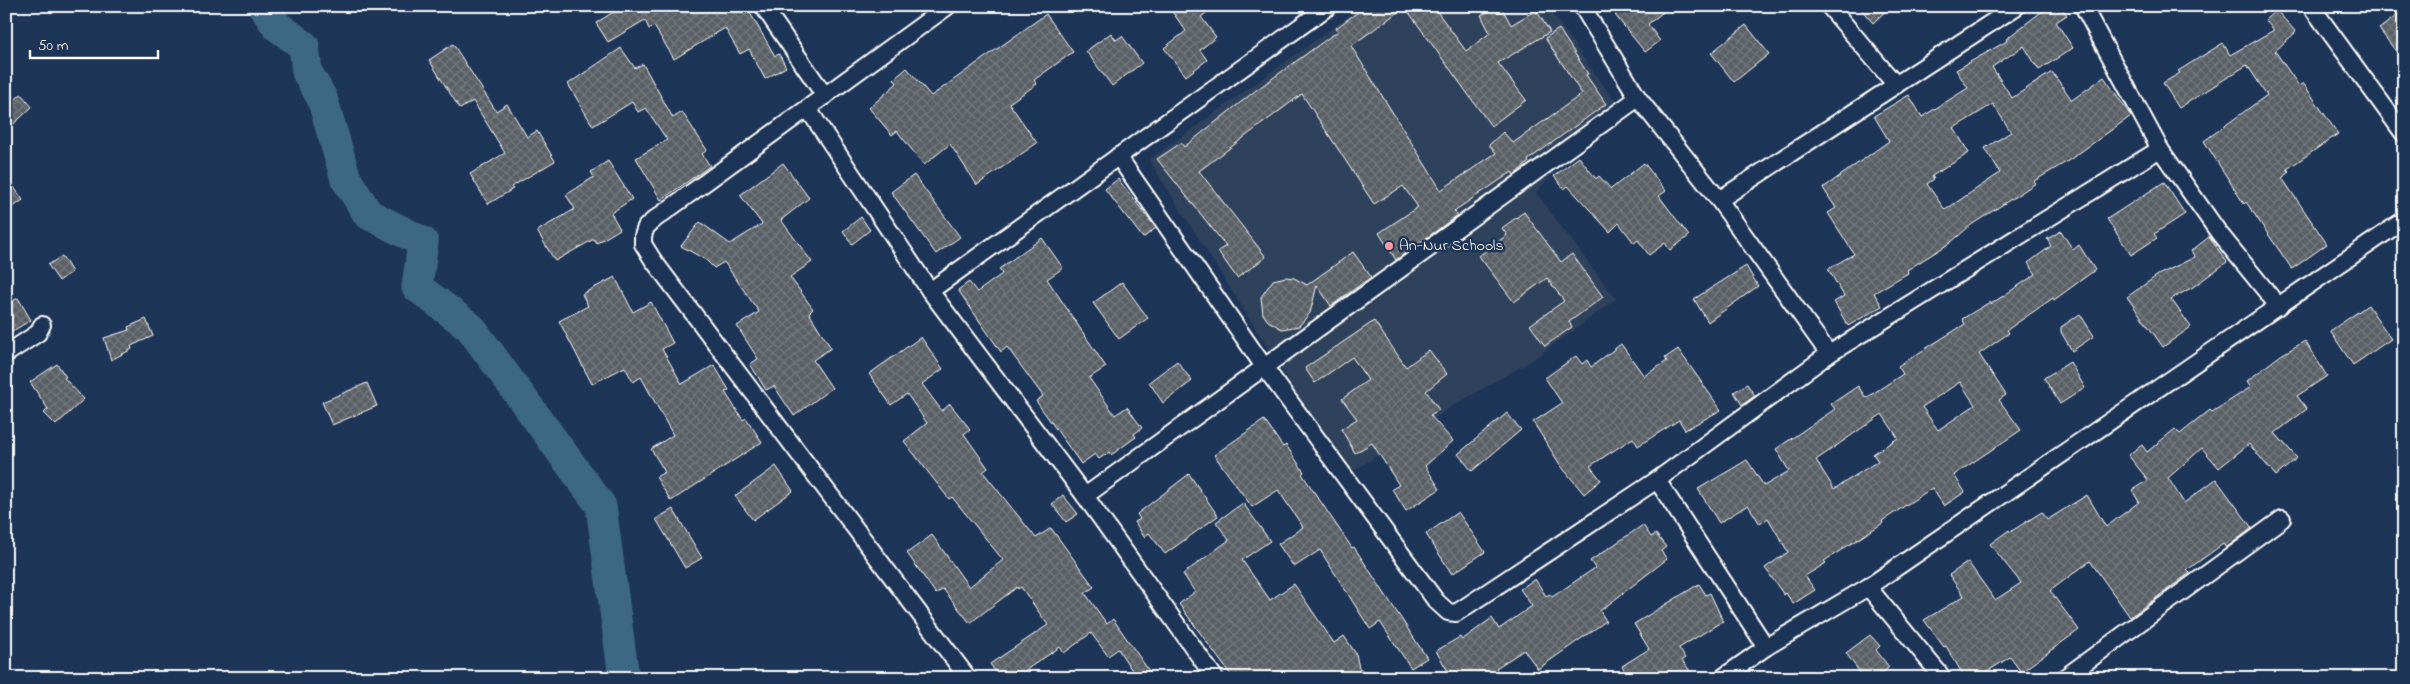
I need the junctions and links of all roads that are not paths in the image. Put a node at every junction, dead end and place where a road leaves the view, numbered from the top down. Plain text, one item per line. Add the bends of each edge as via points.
1 (762, 6) edge
2 (948, 6) edge
3 (1329, 6) edge
4 (1582, 6) edge
5 (1829, 6) edge
6 (2017, 6) edge
7 (2083, 6) edge
8 (2311, 6) edge
9 (1896, 85) junction
10 (825, 96) junction
11 (1638, 98) junction
12 (808, 109) junction
13 (2404, 134) edge
14 (2160, 149) junction
15 (1118, 156) junction
16 (1719, 200) junction
17 (2404, 220) edge
18 (930, 291) junction
19 (2279, 307) junction
20 (42, 325) dead end
21 (6, 354) edge
22 (1829, 354) junction
23 (1265, 368) junction
24 (1657, 480) junction
25 (1085, 496) junction
26 (2282, 519) dead end
27 (1868, 587) junction
28 (1766, 648) junction
29 (968, 678) edge
30 (1215, 678) edge
31 (1722, 678) edge
32 (1943, 678) edge
33 (2064, 678) edge

1 - 10 street
2 - 10 street
3 - 15 street
4 - 11 street
5 - 9 street
6 - 9 street
7 - 14 street
8 - 13 street
9 - 16 street
10 - 12 street
11 - 16 street
11 - 23 street
12 - 18 street
12 - 29 street via 655,219 646,228 643,244
14 - 19 street via 2219,233
14 - 22 street
15 - 18 street
15 - 23 street
16 - 22 street
17 - 19 street
18 - 25 street
19 - 27 street
20 - 21 street via 38,333
22 - 24 street
23 - 24 street via 1436,601 1448,612 1456,613
23 - 25 street
24 - 28 street
25 - 30 street
26 - 33 street
27 - 28 street
27 - 32 street
28 - 31 street

